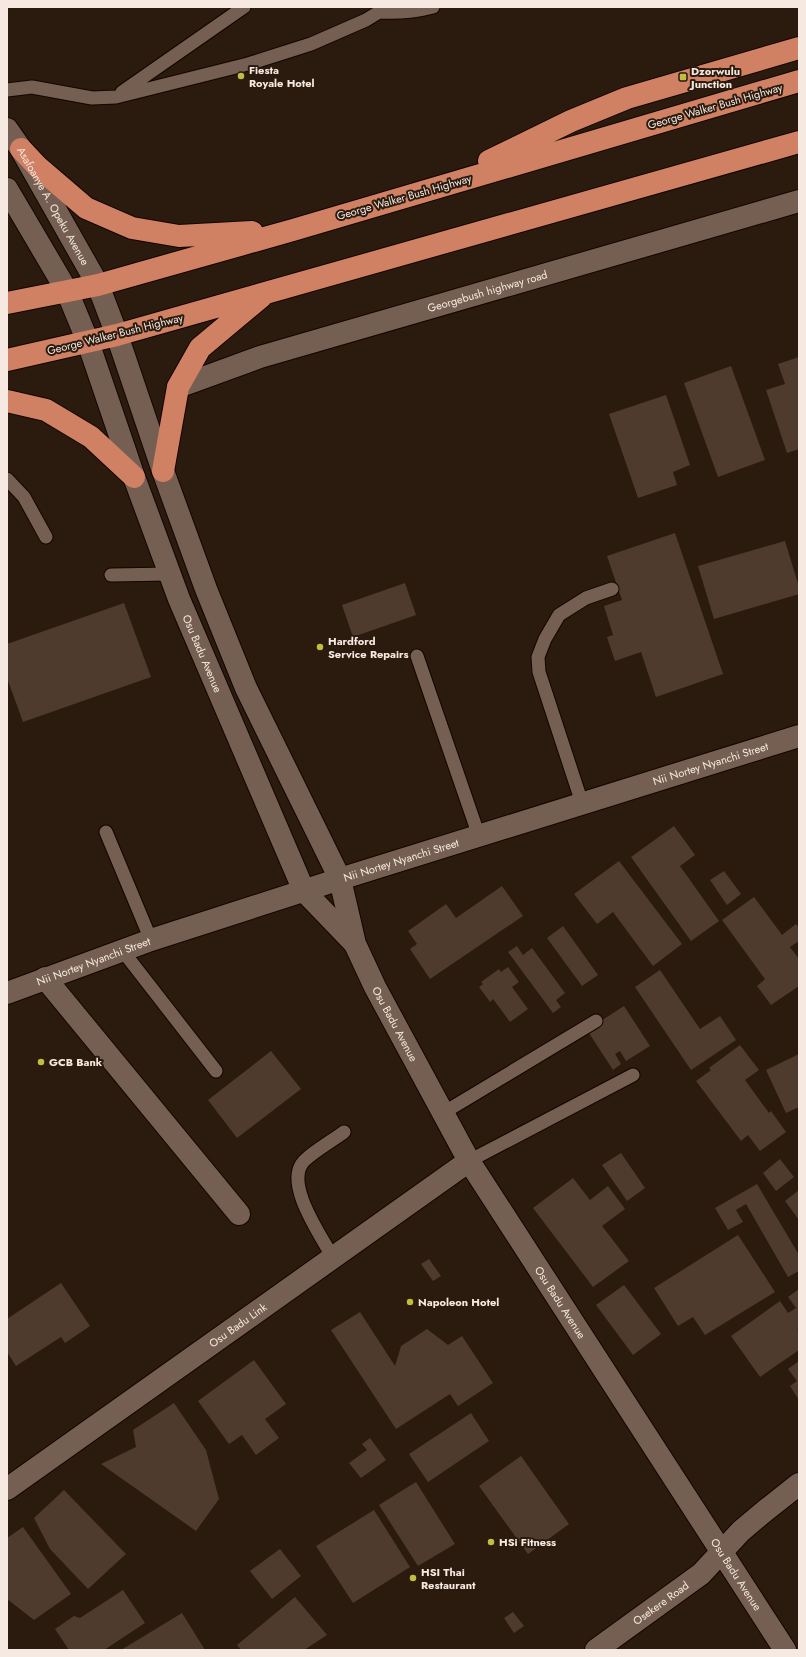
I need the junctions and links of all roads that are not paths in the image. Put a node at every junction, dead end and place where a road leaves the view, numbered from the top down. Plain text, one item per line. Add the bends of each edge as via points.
1 (244, 7) edge
2 (432, 7) edge
3 (379, 9) edge
4 (799, 48) edge
5 (799, 81) edge
6 (7, 90) edge
7 (116, 97) junction
8 (7, 129) edge
9 (799, 142) edge
10 (21, 149) junction
11 (435, 188) junction
12 (7, 189) edge
13 (799, 202) edge
14 (293, 230) junction
15 (98, 285) junction
16 (67, 292) junction
17 (266, 293) junction
18 (7, 302) edge
19 (117, 335) junction
20 (88, 342) junction
21 (7, 360) edge
22 (178, 387) junction
23 (7, 401) edge
24 (163, 471) junction
25 (134, 476) junction
26 (7, 479) edge
27 (46, 537) dead end
28 (170, 574) junction
29 (111, 575) dead end
30 (612, 589) dead end
31 (417, 656) dead end
32 (799, 736) edge
33 (582, 803) junction
34 (106, 832) dead end
35 (479, 836) junction
36 (340, 879) junction
37 (304, 891) junction
38 (151, 940) junction
39 (355, 944) junction
40 (122, 950) junction
41 (45, 978) junction
42 (7, 993) edge
43 (596, 1021) dead end
44 (216, 1071) dead end
45 (634, 1074) dead end
46 (444, 1113) junction
47 (344, 1132) dead end
48 (469, 1161) junction
49 (238, 1214) dead end
50 (334, 1258) junction
51 (799, 1484) edge
52 (7, 1489) edge
53 (721, 1552) junction
54 (596, 1650) edge
55 (785, 1650) edge

1 - 7 lane
2 - 3 lane via 396,13
3 - 7 lane via 366,20 311,44 248,64
4 - 11 highway via 627,98 571,121
5 - 11 highway, George Walker Bush Highway
6 - 7 lane via 32,87 92,98
8 - 10 street, Asafoanye A. Opeku Avenue
9 - 17 highway, George Walker Bush Highway
10 - 14 highway via 86,208 132,228 179,236
10 - 15 street, Asafoanye A. Opeku Avenue
11 - 14 highway, George Walker Bush Highway
12 - 16 street
13 - 22 street, Georgebush highway road via 260,357
14 - 15 highway, George Walker Bush Highway
15 - 16 highway, George Walker Bush Highway
15 - 19 street, Asafoanye A. Opeku Avenue
16 - 18 highway, George Walker Bush Highway
16 - 20 street, Osu Badu Avenue
17 - 19 highway, George Walker Bush Highway
17 - 22 highway via 200,348
19 - 20 highway, George Walker Bush Highway
19 - 24 street, Osu Badu Avenue
20 - 21 highway, George Walker Bush Highway
20 - 25 street, Osu Badu Avenue
22 - 24 highway
23 - 25 highway via 46,410 91,437
24 - 36 street, Osu Badu Avenue via 246,688
25 - 28 street, Osu Badu Avenue
26 - 27 lane via 24,497
28 - 29 lane
28 - 37 street, Osu Badu Avenue
30 - 33 lane via 586,598 559,615 538,657 539,672
31 - 35 lane
32 - 33 street, Nii Nortey Nyanchi Street
33 - 35 street, Nii Nortey Nyanchi Street
34 - 38 lane
35 - 36 street, Nii Nortey Nyanchi Street
36 - 37 street, Nii Nortey Nyanchi Street
36 - 39 street, Osu Badu Avenue
37 - 38 street, Nii Nortey Nyanchi Street
37 - 39 street, Osu Badu Avenue
38 - 40 street, Nii Nortey Nyanchi Street
39 - 46 street, Osu Badu Avenue via 375,987
40 - 41 street, Nii Nortey Nyanchi Street
40 - 44 lane
41 - 42 street, Nii Nortey Nyanchi Street
41 - 49 street
43 - 46 lane
45 - 48 lane
46 - 48 street, Osu Badu Avenue
47 - 50 lane via 303,1162 298,1173 301,1198
48 - 50 street, Osu Badu Link
48 - 53 street, Osu Badu Avenue
50 - 52 street, Osu Badu Link
51 - 53 street, Osekere Road via 741,1531
53 - 54 street, Osekere Road via 700,1574
53 - 55 street, Osu Badu Avenue

